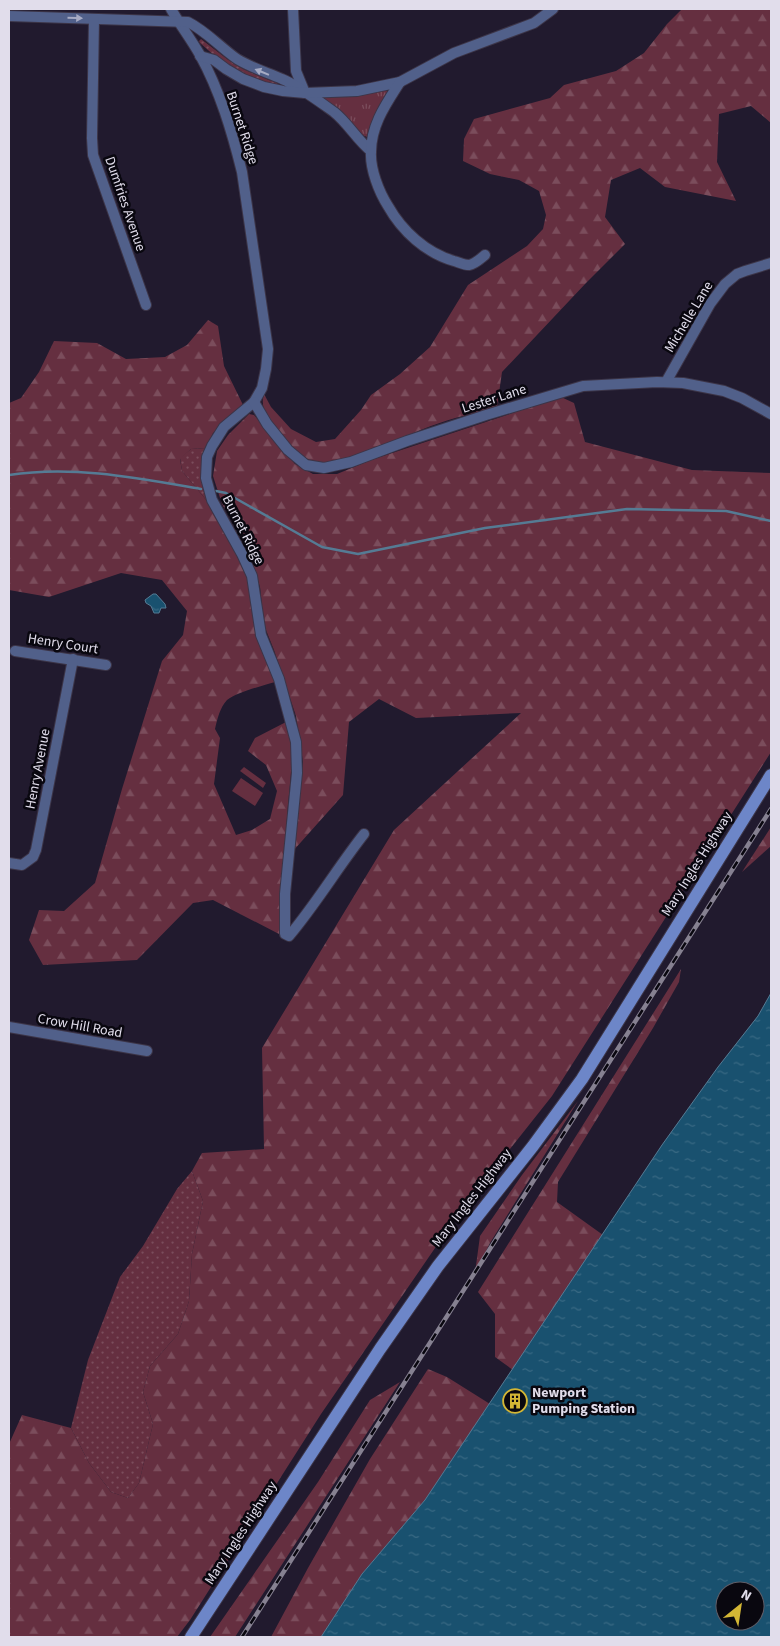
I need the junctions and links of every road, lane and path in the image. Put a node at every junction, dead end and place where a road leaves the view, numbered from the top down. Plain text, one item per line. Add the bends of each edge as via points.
1 (171, 9) edge
2 (293, 9) edge
3 (553, 9) edge
4 (9, 16) edge
5 (94, 18) junction
6 (178, 21) junction
7 (200, 56) junction
8 (400, 82) junction
9 (305, 93) junction
10 (371, 151) junction
11 (485, 255) dead end
12 (771, 263) edge
13 (146, 305) dead end
14 (666, 382) junction
15 (254, 402) junction
16 (771, 414) edge
17 (15, 651) dead end
18 (73, 659) junction
19 (106, 665) dead end
20 (771, 775) edge
21 (364, 834) dead end
22 (9, 863) edge
23 (9, 1027) edge
24 (147, 1051) dead end
25 (191, 1637) edge

1 - 6 street, Burnet Ridge
2 - 9 street via 296,71
3 - 8 street via 534,23 454,53
4 -> 5 street
5 - 6 street
5 - 13 street, Dumfries Avenue via 93,156
6 - 7 street, Burnet Ridge
9 -> 6 street via 284,79 244,63 197,26
7 - 9 street via 214,60 264,87
7 - 15 street, Burnet Ridge via 229,125 242,172 268,349 263,385
8 - 9 street via 358,90
8 - 10 street via 378,118
9 - 10 street via 341,118
10 - 11 street via 380,191 415,240 440,256 469,265
12 - 14 street, Michelle Lane via 737,274 725,284 710,304
14 - 15 street, Lester Lane via 574,388 324,468 306,465 288,450
14 - 16 street, Lester Lane via 724,391
15 - 21 street, Burnet Ridge via 224,427 208,457 206,478 212,500 252,576 261,635 279,679 296,742 285,934 289,936 312,909
17 - 18 street, Henry Court
18 - 19 street, Henry Court
18 - 22 street, Henry Avenue via 36,850 25,863
20 - 25 street, Mary Ingles Highway via 582,1079 438,1266
23 - 24 street, Crow Hill Road

